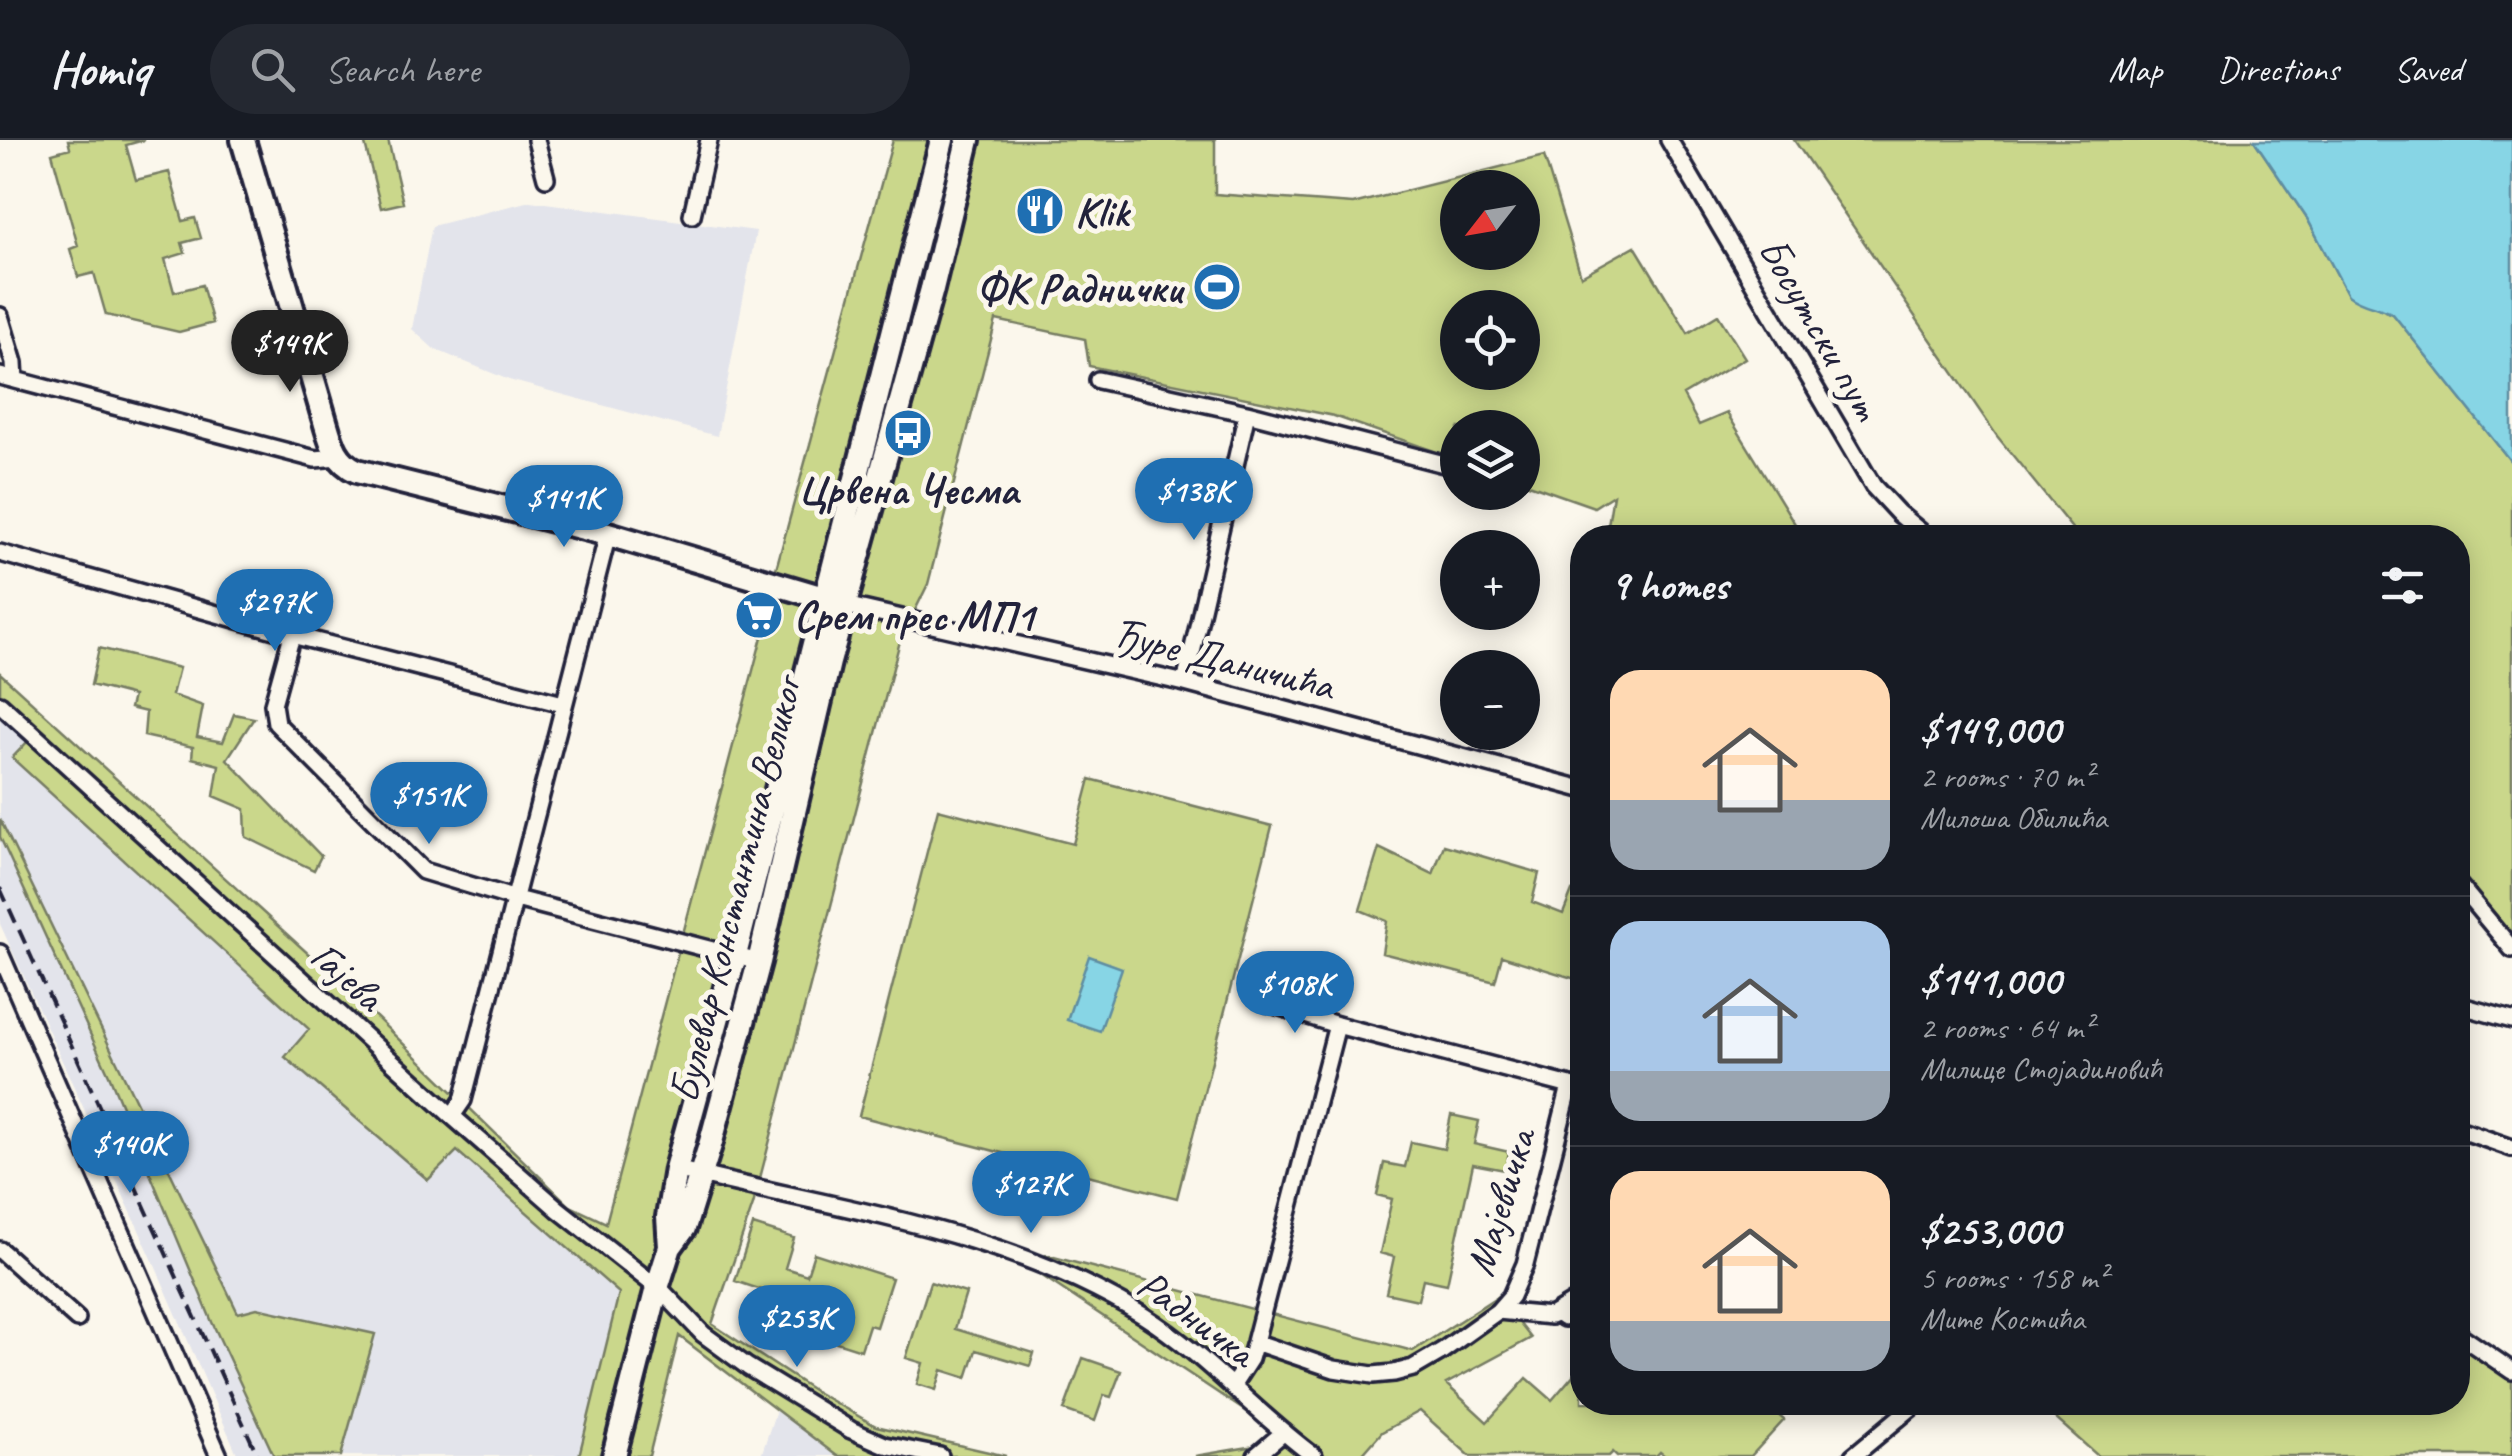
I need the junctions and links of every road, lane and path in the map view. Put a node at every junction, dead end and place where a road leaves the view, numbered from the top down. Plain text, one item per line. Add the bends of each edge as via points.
1 (243, 140) edge
2 (536, 140) edge
3 (709, 140) edge
4 (942, 140) edge
5 (968, 140) edge
6 (1669, 140) edge
7 (546, 178) dead end
8 (692, 215) dead end
9 (0, 316) edge
10 (8, 378) edge
11 (1098, 380) dead end
12 (1247, 413) junction
13 (338, 457) junction
14 (1440, 462) edge
15 (1912, 525) edge
16 (608, 534) junction
17 (0, 553) edge
18 (834, 601) junction
19 (292, 635) junction
20 (1185, 683) junction
21 (0, 704) edge
22 (564, 704) junction
23 (1570, 787) edge
24 (2470, 898) edge
25 (516, 899) junction
26 (2512, 949) edge
27 (0, 953) edge
28 (735, 955) junction
29 (759, 962) junction
30 (1268, 1003) dead end
31 (2470, 1008) edge
32 (2512, 1020) edge
33 (1336, 1025) junction
34 (1570, 1085) edge
35 (1570, 1107) edge
36 (452, 1116) junction
37 (2470, 1133) edge
38 (2512, 1148) edge
39 (676, 1169) junction
40 (702, 1176) junction
41 (670, 1247) junction
42 (0, 1250) edge
43 (657, 1288) junction
44 (1570, 1304) edge
45 (1498, 1311) junction
46 (1556, 1313) junction
47 (1570, 1316) edge
48 (77, 1319) dead end
49 (1255, 1342) junction
50 (2470, 1342) edge
51 (2512, 1371) edge
52 (1234, 1385) junction
53 (1902, 1415) edge
54 (1284, 1432) junction
55 (219, 1456) edge
56 (614, 1456) edge
57 (940, 1456) edge
58 (1256, 1456) edge
59 (1314, 1456) edge
60 (1853, 1456) edge

1 - 13 main road
2 - 7 street
3 - 8 street
4 - 18 main road, Булевар Константина Великог
5 - 18 main road, Булевар Константина Великог via 932,289
6 - 15 street, Босутски пут via 1873,486
9 - 10 street via 14,363
10 - 13 street via 315,459
11 - 12 street
12 - 14 street
12 - 20 street
13 - 16 main road via 356,471
16 - 18 main road
16 - 22 street
17 - 19 street
18 - 20 street, Ђуре Даничића
18 - 28 main road, Булевар Константина Великог
18 - 29 main road, Булевар Константина Великог
19 - 22 street
19 - 25 street via 273,704 279,729 423,871
20 - 23 street, Ђуре Даничића
21 - 36 street, Гајева
22 - 25 street
24 - 26 street
25 - 28 street
25 - 36 street via 463,1100
27 - 55 street
28 - 29 street
28 - 39 main road, Булевар Константина Великог
29 - 40 main road, Булевар Константина Великог
30 - 33 street
31 - 32 street
33 - 34 street
33 - 49 street
35 - 45 street, Мајевичка via 1524,1264
36 - 43 street, Гајева
37 - 38 street
39 - 40 street, Радничка
39 - 41 main road, Булевар Константина Великог
40 - 41 main road, Булевар Константина Великог
40 - 52 street, Радничка via 942,1232 1066,1273 1148,1318
41 - 43 main road, Булевар Константина Великог
42 - 48 street
43 - 56 main road, Булевар Константина Великог
43 - 57 street, Гајева via 703,1334 851,1430
44 - 46 street
45 - 46 street
45 - 49 street, Мајевичка via 1442,1351 1394,1373 1334,1368
46 - 47 street
49 - 52 street
50 - 51 street
52 - 54 street, Радничка
53 - 60 street
54 - 58 street
54 - 59 street, Радничка

